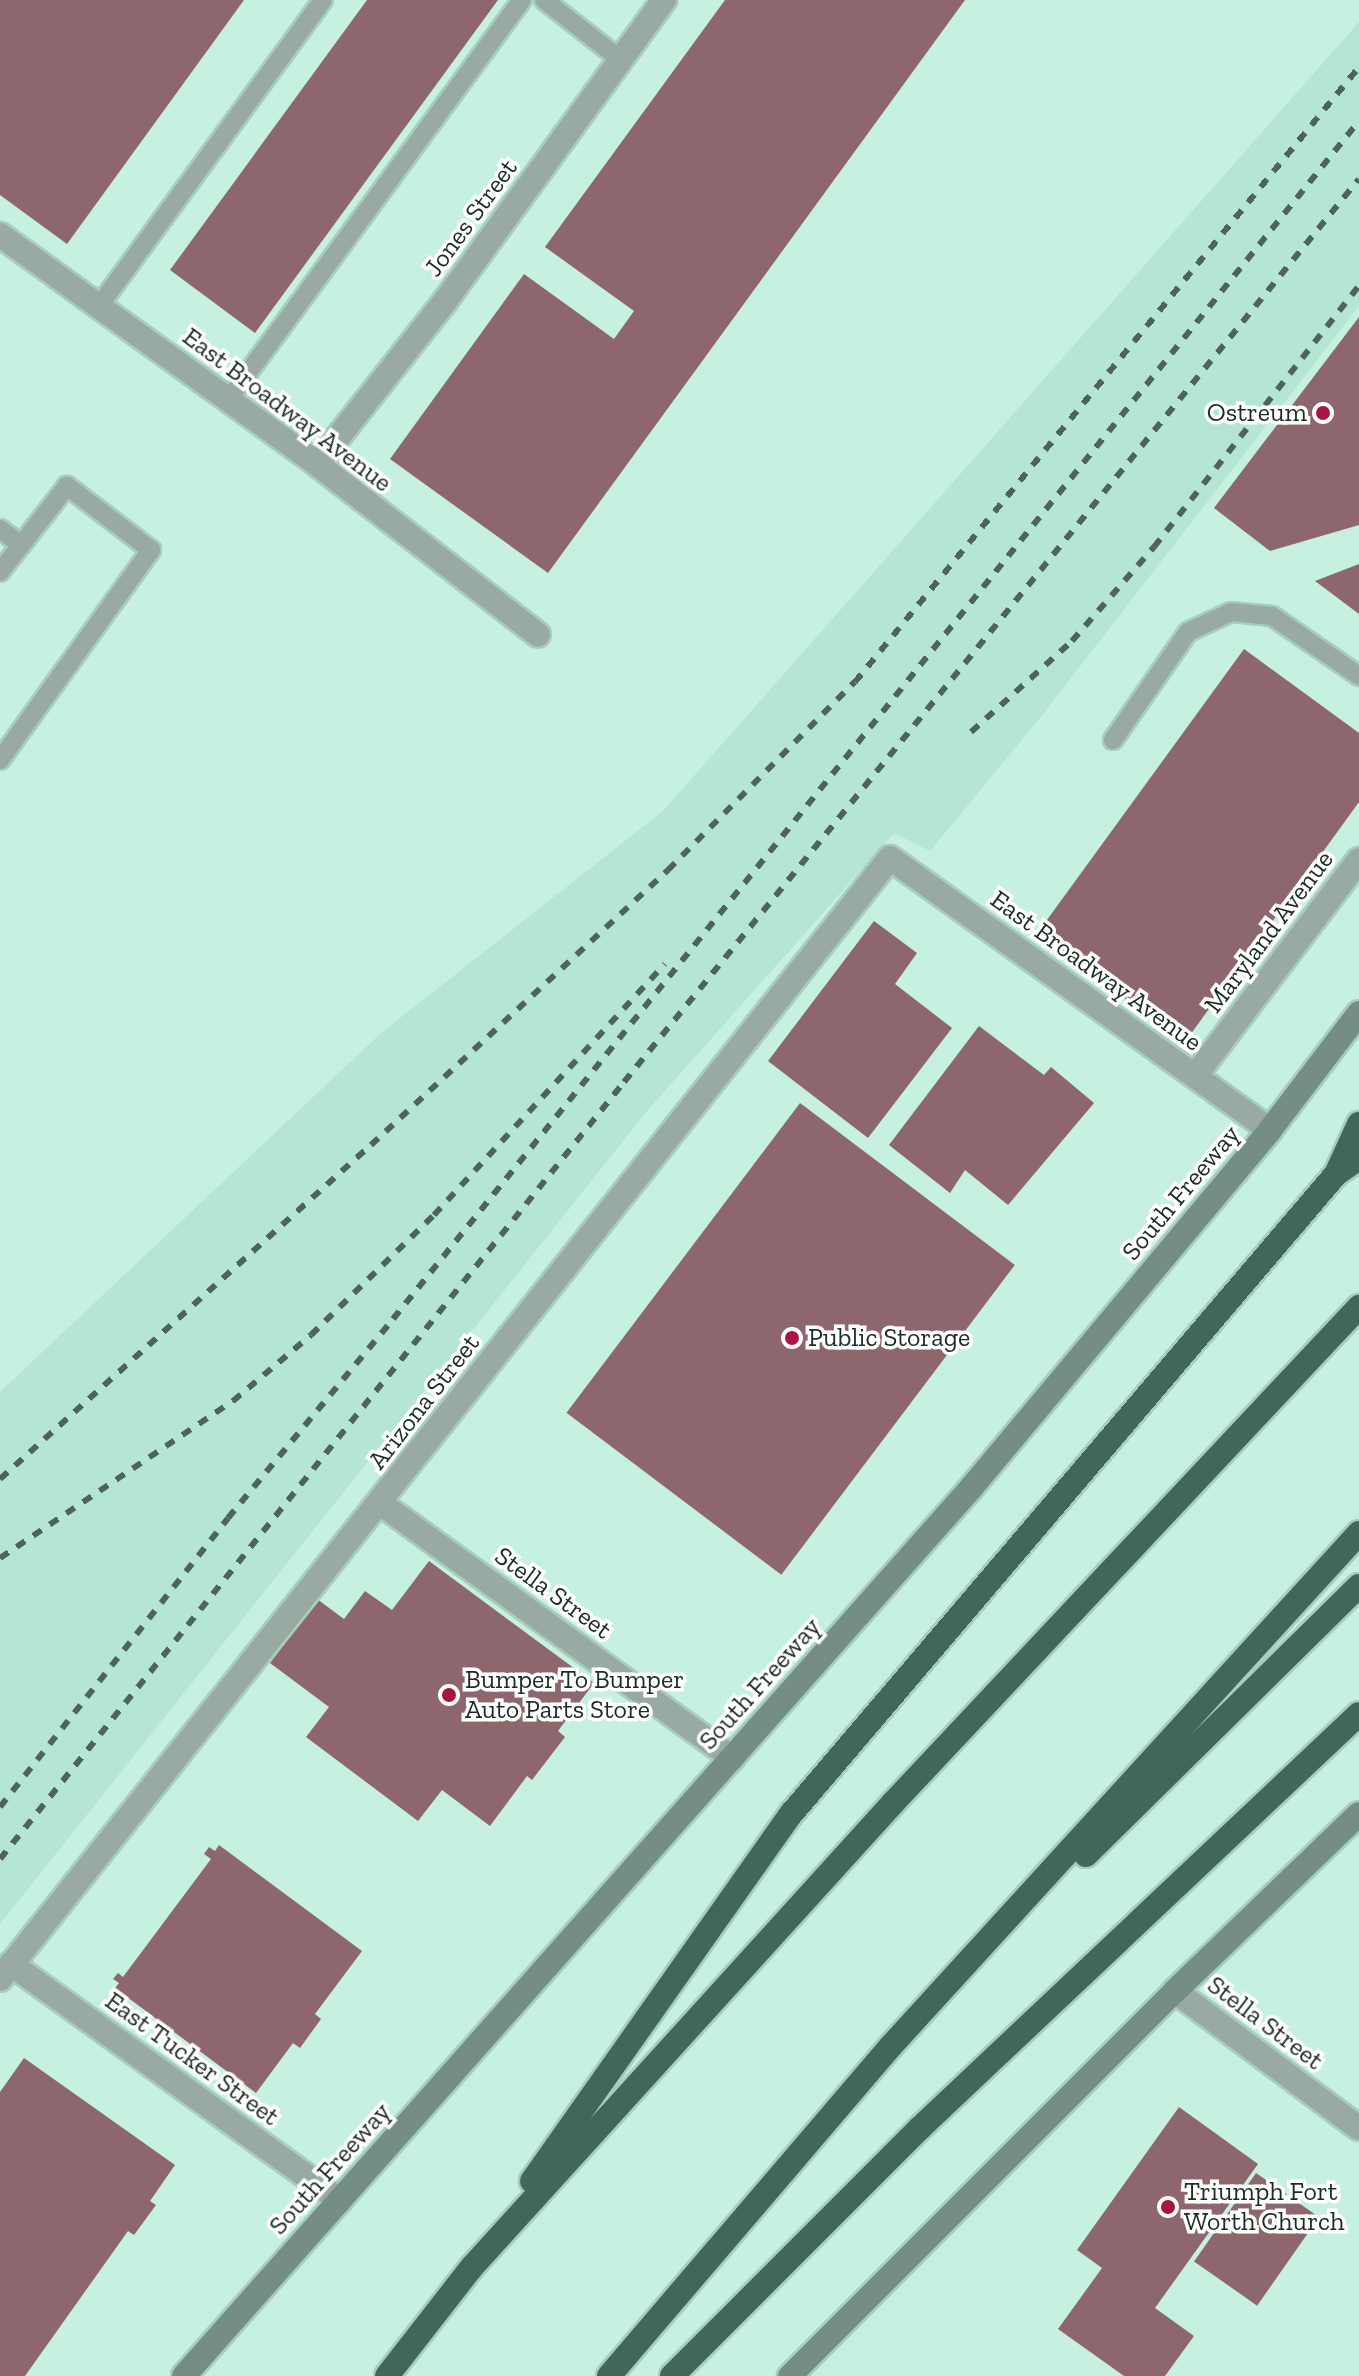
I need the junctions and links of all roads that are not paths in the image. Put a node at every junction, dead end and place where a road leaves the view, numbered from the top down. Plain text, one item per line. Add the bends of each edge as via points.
1 (323, 0) edge
2 (522, 0) edge
3 (544, 0) edge
4 (664, 0) edge
5 (621, 60) junction
6 (1, 237) edge
7 (99, 306) junction
8 (228, 400) junction
9 (317, 464) junction
10 (0, 529) edge
11 (21, 545) junction
12 (0, 572) edge
13 (538, 635) dead end
14 (1359, 676) edge
15 (1113, 740) dead end
16 (0, 760) edge
17 (890, 858) joint
18 (1359, 860) edge
19 (1359, 1013) edge
20 (1195, 1076) junction
21 (1359, 1124) edge
22 (1270, 1130) junction
23 (1359, 1158) edge
24 (1336, 1174) junction
25 (1359, 1307) edge
26 (380, 1503) junction
27 (1359, 1533) edge
28 (1359, 1586) edge
29 (1359, 1714) edge
30 (732, 1758) junction
31 (1359, 1814) edge
32 (6, 1972) edge
33 (1175, 1991) junction
34 (890, 2047) junction
35 (1359, 2128) edge
36 (340, 2200) junction
37 (472, 2267) junction
38 (184, 2376) edge
39 (387, 2376) edge
40 (609, 2376) edge
41 (672, 2376) edge
42 (790, 2376) edge

1 - 7 lane
2 - 8 lane
3 - 5 lane
4 - 5 street, Jones Street
5 - 9 street, Jones Street via 446,300
6 - 7 street, East Broadway Avenue
7 - 8 street, East Broadway Avenue
8 - 9 street, East Broadway Avenue
9 - 13 street, East Broadway Avenue
10 - 11 lane
11 - 12 lane
11 - 16 lane via 67,486 151,550
14 - 15 lane via 1272,616 1231,612 1188,632
17 - 20 street, East Broadway Avenue
17 - 26 street, Arizona Street
18 - 20 street, Maryland Avenue
19 - 22 main road, South Freeway
20 - 22 street, East Broadway Avenue
21 - 24 highway
22 - 30 main road, South Freeway via 971,1488
23 - 24 highway
24 - 37 highway via 792,1813
25 - 37 highway via 882,1815
26 - 30 street, Stella Street
26 - 32 street, Arizona Street
27 - 34 highway
28 - 34 highway
29 - 41 highway via 920,2128
30 - 36 main road, South Freeway
31 - 33 main road
32 - 36 street, East Tucker Street
33 - 35 street, Stella Street
33 - 42 main road
34 - 40 highway
36 - 38 main road, South Freeway
37 - 39 highway

